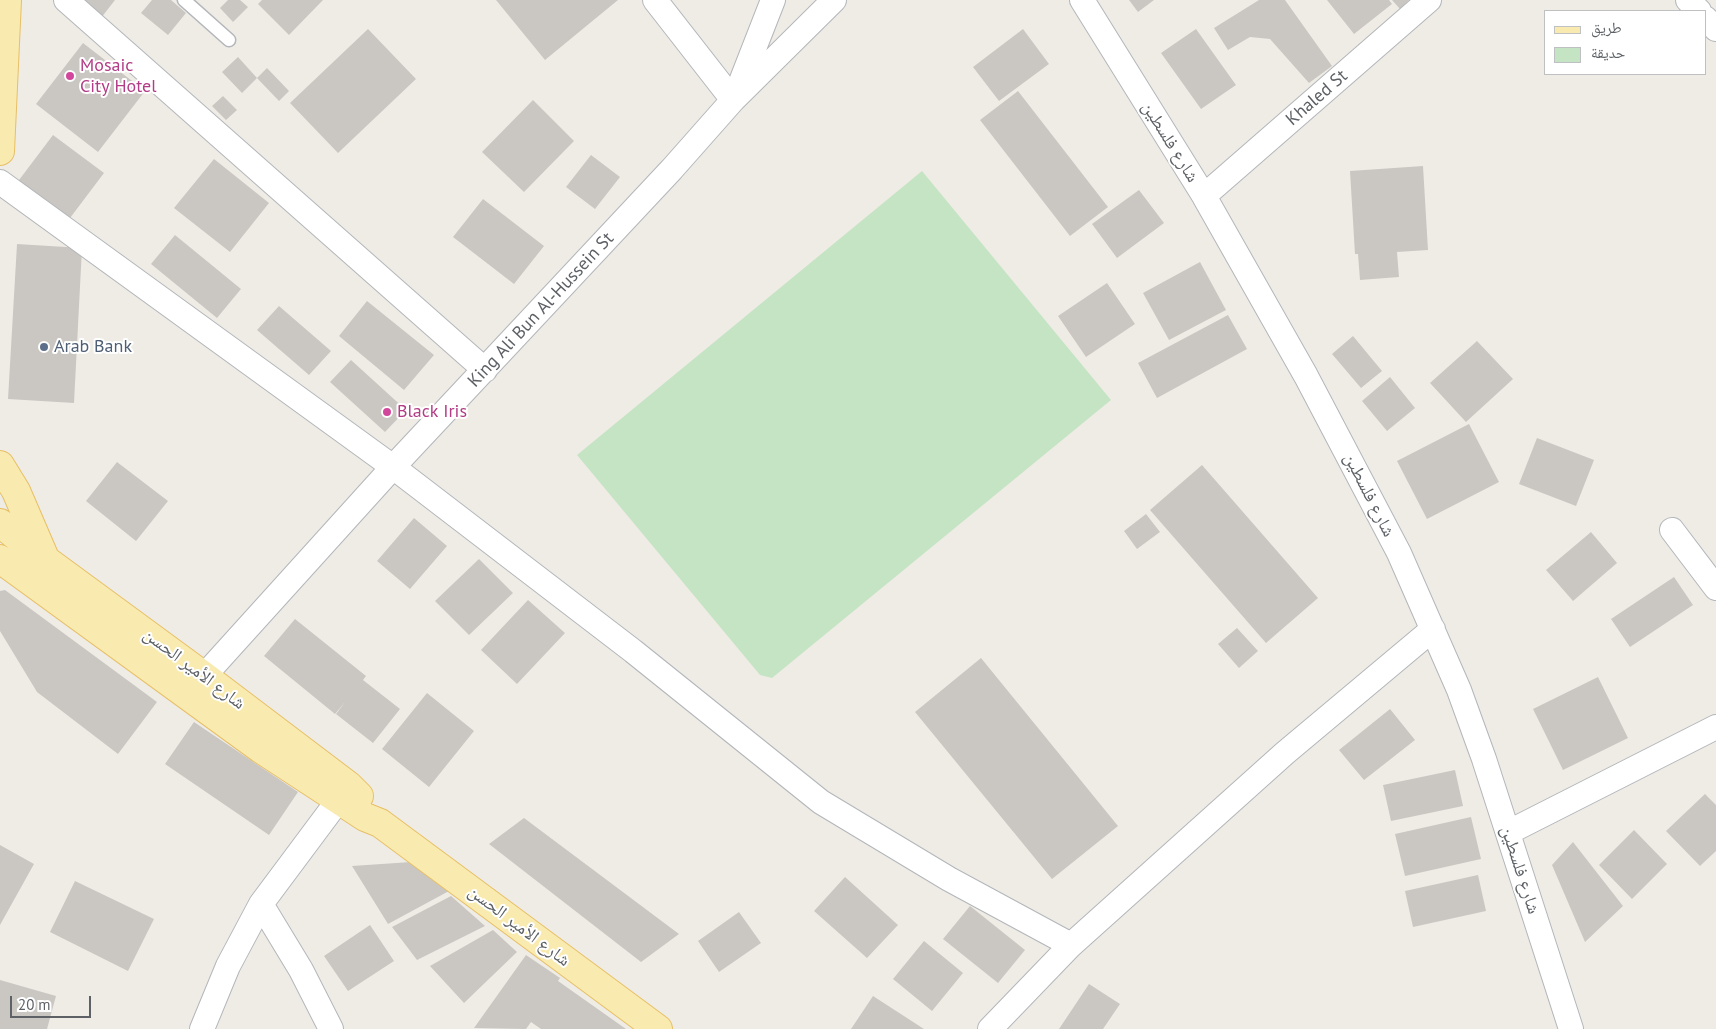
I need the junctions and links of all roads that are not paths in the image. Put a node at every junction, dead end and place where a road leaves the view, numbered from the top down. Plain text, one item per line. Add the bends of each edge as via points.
1 (6, 0) edge
2 (66, 0) edge
3 (184, 0) edge
4 (655, 0) edge
5 (773, 0) edge
6 (834, 0) edge
7 (1082, 0) edge
8 (1429, 0) edge
9 (1688, 0) edge
10 (1698, 10) edge
11 (1706, 19) edge
12 (1716, 29) edge
13 (229, 40) dead end
14 (733, 100) junction
15 (0, 152) edge
16 (0, 182) edge
17 (1204, 196) junction
18 (484, 370) junction
19 (0, 465) edge
20 (392, 467) junction
21 (0, 524) edge
22 (1672, 530) dead end
23 (46, 560) junction
24 (5, 567) edge
25 (1716, 588) edge
26 (1433, 629) junction
27 (204, 676) junction
28 (182, 690) junction
29 (1716, 727) edge
30 (344, 793) junction
31 (1509, 832) junction
32 (261, 904) junction
33 (1071, 945) junction
34 (202, 1029) edge
35 (331, 1029) edge
36 (658, 1029) edge
37 (990, 1029) edge
38 (1571, 1029) edge

1 - 15 main road
2 - 18 street
3 - 13 lane
4 - 14 street
5 - 14 street
6 - 14 street, King Ali Bun Al-Hussein St
7 - 17 street, شارع فلسطين
8 - 17 street, Khaled St
9 - 10 street
11 - 12 street
14 - 18 street, King Ali Bun Al-Hussein St
16 - 20 street
17 - 26 street, شارع فلسطين via 1356,468 1399,552
18 - 20 street, King Ali Bun Al-Hussein St
19 - 23 main road via 16,491
20 - 27 street, King Ali Bun Al-Hussein St
20 - 33 street via 633,651 821,802 949,879
21 - 23 main road, شارع الأمير الحسن
22 - 25 street
23 - 27 main road, شارع الأمير الحسن
24 - 28 main road, شارع الأمير الحسن
26 - 31 street, شارع فلسطين via 1465,707
26 - 33 street via 1285,753
27 - 28 street, King Ali Bun Al-Hussein St
27 - 30 main road, شارع الأمير الحسن
28 - 30 main road, شارع الأمير الحسن via 261,749
29 - 31 street
30 - 32 street
30 - 36 main road, شارع الأمير الحسن via 365,817 380,822
31 - 38 street, شارع فلسطين
32 - 34 street via 228,966
32 - 35 street via 301,970
33 - 37 street

